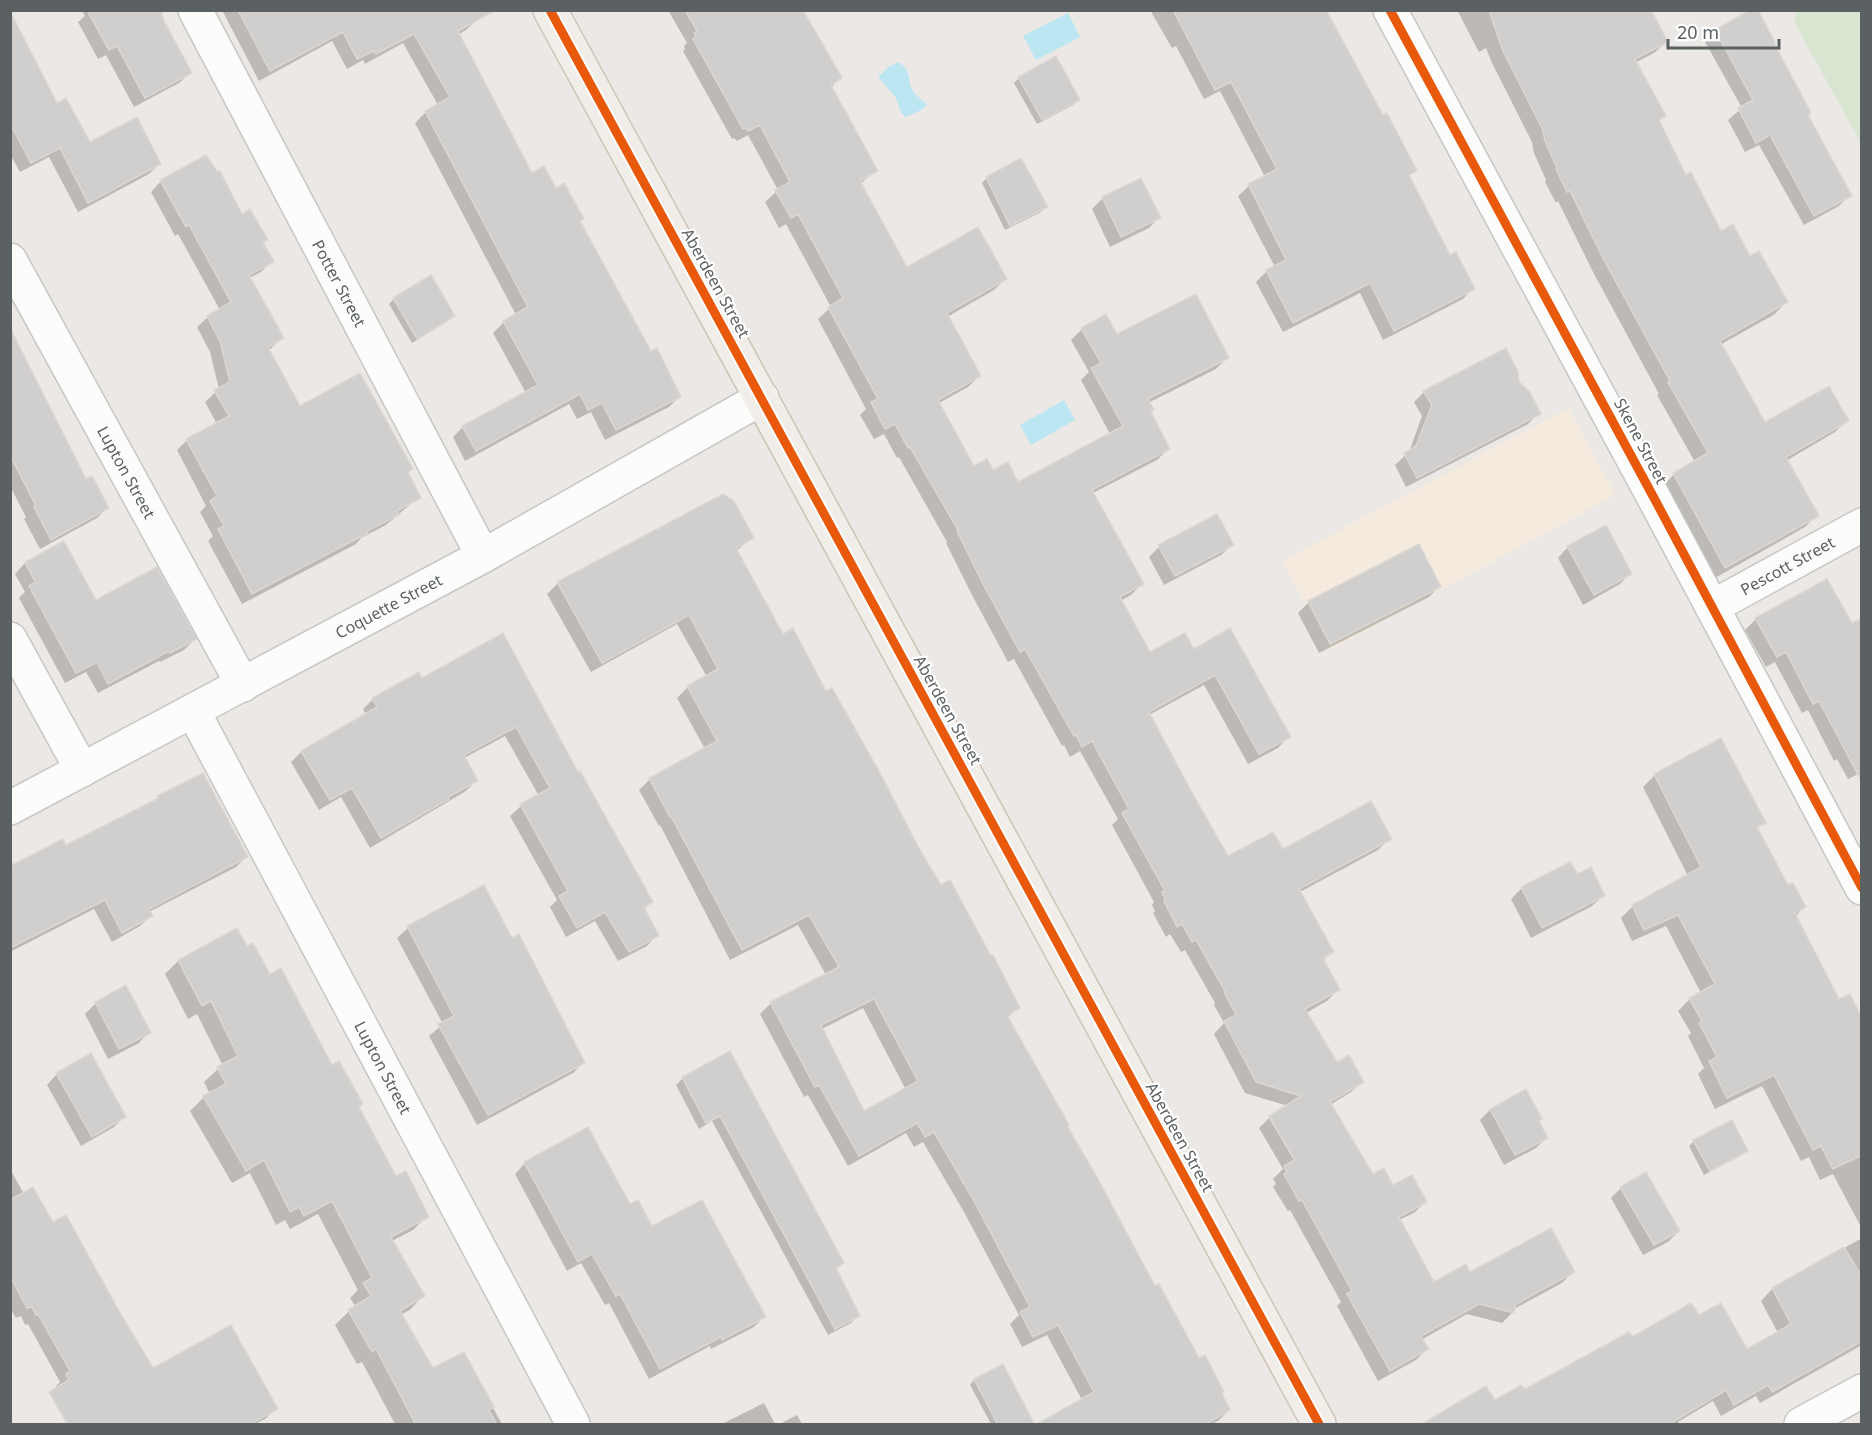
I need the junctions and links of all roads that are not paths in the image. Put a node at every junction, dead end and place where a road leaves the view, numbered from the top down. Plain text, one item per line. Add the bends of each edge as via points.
1 (195, 10) edge
2 (550, 10) edge
3 (1390, 10) edge
4 (10, 260) edge
5 (762, 398) junction
6 (1862, 525) edge
7 (483, 556) junction
8 (1712, 607) junction
9 (10, 639) edge
10 (243, 685) junction
11 (193, 711) junction
12 (82, 770) junction
13 (10, 808) edge
14 (1862, 888) edge
15 (1862, 1391) edge
16 (573, 1425) edge
17 (1319, 1425) edge
18 (1801, 1425) edge

1 - 7 street, Potter Street
2 - 5 main road, Aberdeen Street
3 - 8 street, Skene Street
4 - 10 street, Lupton Street
5 - 7 street, Coquette Street
5 - 17 main road, Aberdeen Street
6 - 8 street, Pescott Street
7 - 10 street, Coquette Street
8 - 14 street, Skene Street
9 - 12 street
10 - 11 street, Coquette Street
11 - 12 street, Coquette Street
11 - 16 street, Lupton Street
12 - 13 street, Coquette Street
15 - 18 street

